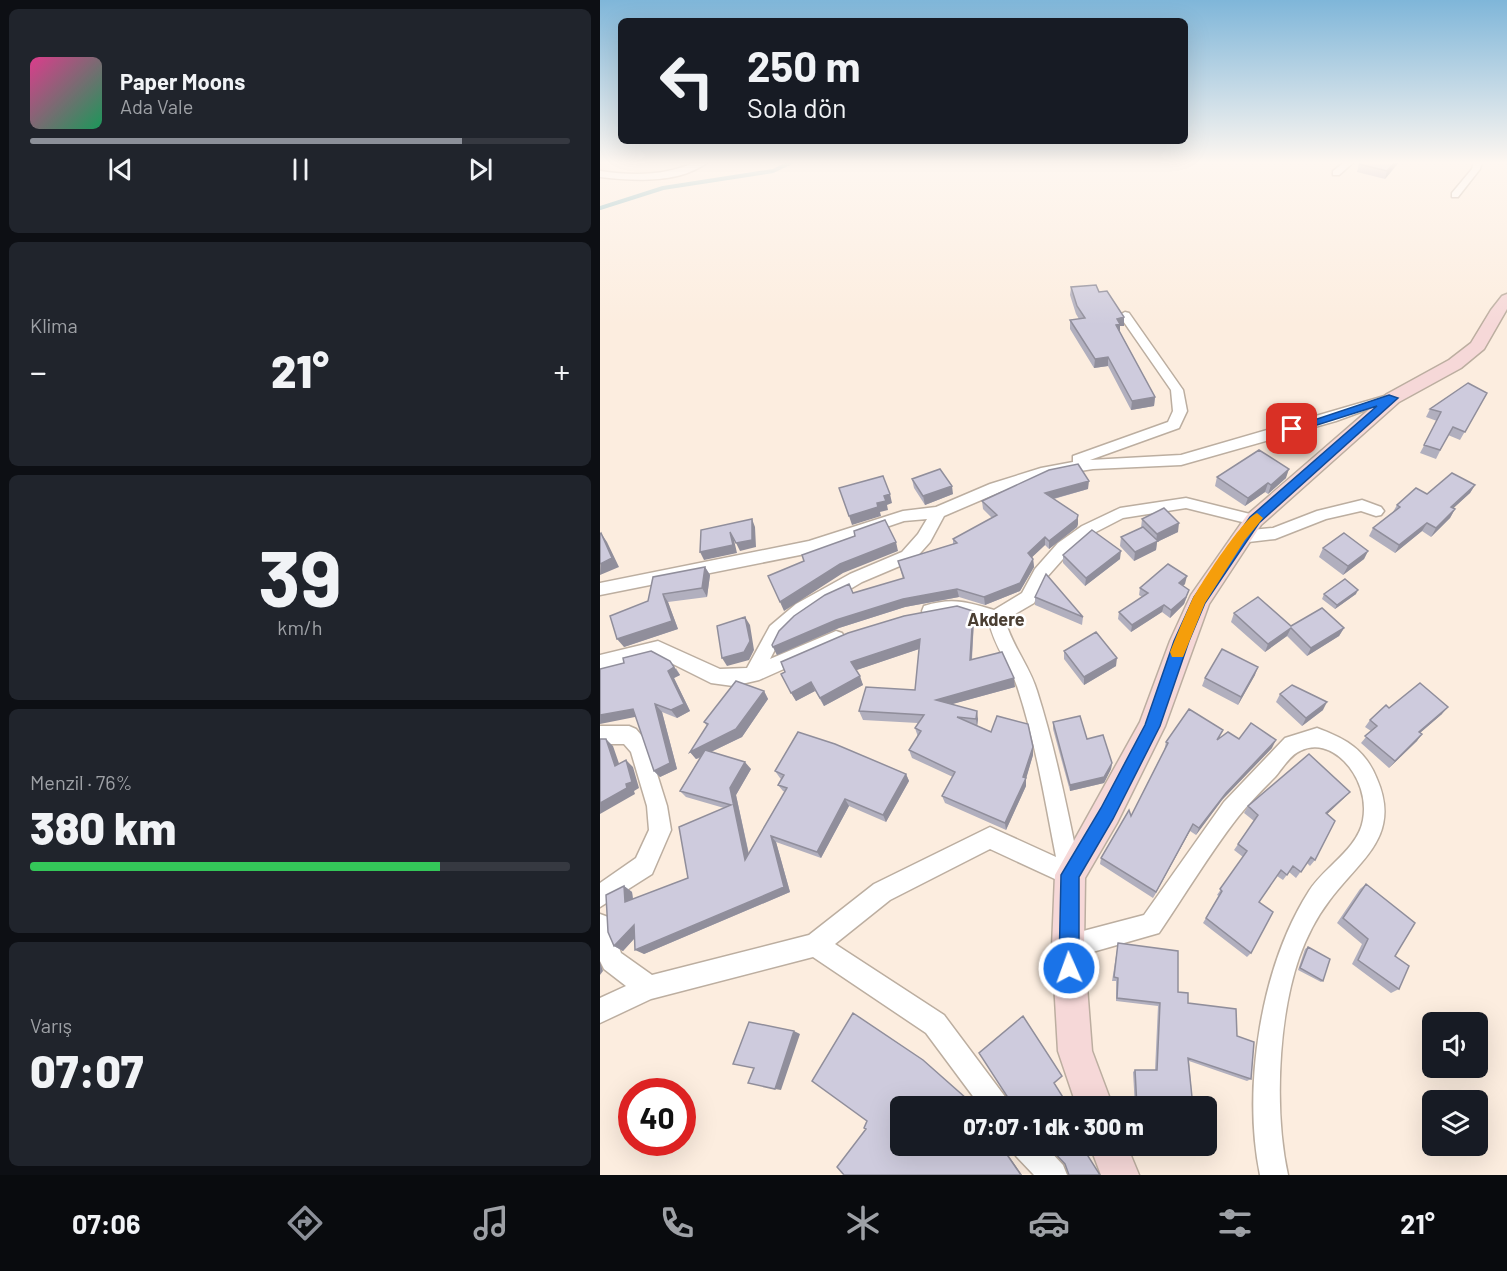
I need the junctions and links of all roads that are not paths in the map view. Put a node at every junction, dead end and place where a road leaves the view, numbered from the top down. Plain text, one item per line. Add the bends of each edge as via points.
1 (1507, 300) edge
2 (1125, 315) edge
3 (1393, 398) junction
4 (1046, 471) junction
5 (1376, 511) dead end
6 (938, 512) junction
7 (1247, 529) junction
8 (600, 589) edge
9 (917, 614) edge
10 (996, 617) junction
11 (856, 632) edge
12 (600, 663) edge
13 (753, 675) junction
14 (600, 735) edge
15 (1070, 875) junction
16 (600, 896) edge
17 (600, 925) edge
18 (814, 945) junction
19 (1068, 947) junction
20 (649, 987) junction
21 (600, 1011) edge
22 (989, 1096) edge
23 (1091, 1096) edge
24 (1035, 1156) edge
25 (1112, 1156) edge
26 (1053, 1175) edge
27 (1120, 1175) edge
28 (1274, 1175) edge

1 - 3 street via 1478,346 1455,364
2 - 4 street via 1177,390 1180,411 1174,425
3 - 4 street via 1181,460 1093,464
3 - 7 street
4 - 6 street
5 - 7 street via 1362,506 1322,515 1275,533
6 - 8 street via 903,516 810,547
6 - 13 street via 924,538 908,556 856,578 802,609 776,631
7 - 10 street via 1186,503 1120,513 1064,547 1041,573 1028,598
7 - 15 street via 1199,601 1152,726
9 - 10 street via 959,606
10 - 15 street via 1002,642 1027,688 1044,747
11 - 13 street
12 - 13 street via 658,648 717,677
14 - 16 street via 629,735 640,747 660,830 644,866
15 - 18 street via 990,838 882,892
15 - 19 street
17 - 20 street via 612,962
18 - 20 street
18 - 22 street via 935,1024
19 - 23 street via 1075,1051
19 - 28 street via 1151,925 1231,809 1292,744 1317,737 1345,750 1354,759 1372,794 1374,818 1370,833 1318,896 1284,963 1276,991 1267,1142
20 - 21 street
24 - 26 street
25 - 27 street

